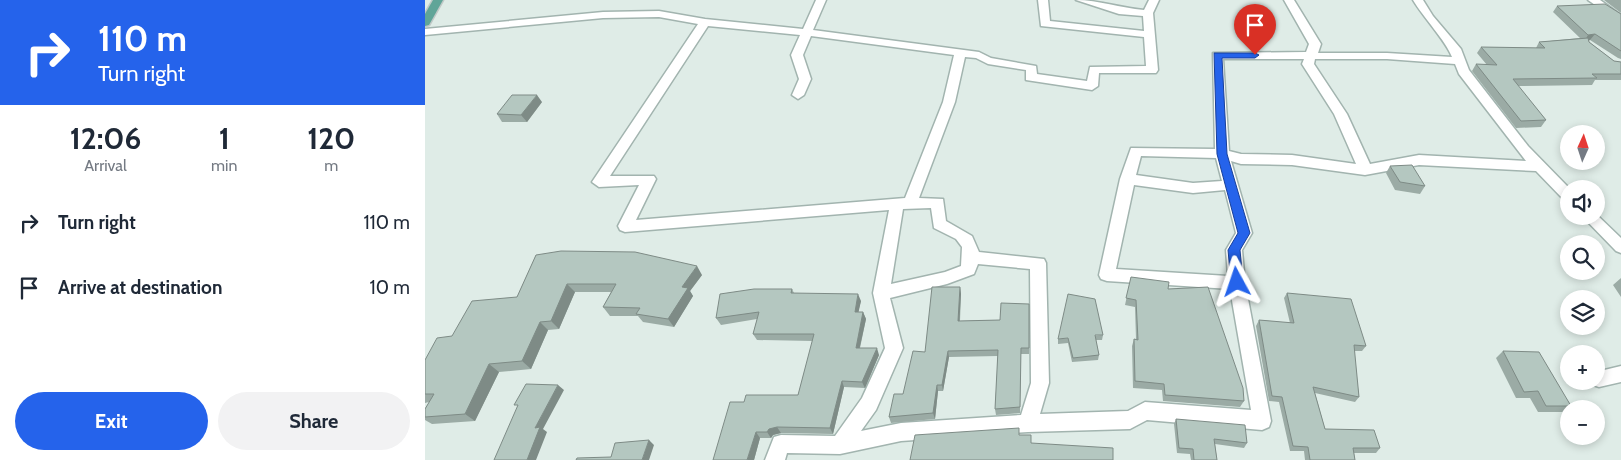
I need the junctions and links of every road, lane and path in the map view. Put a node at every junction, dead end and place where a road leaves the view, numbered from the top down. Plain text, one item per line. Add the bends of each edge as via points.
1 (437, 0) edge
2 (821, 0) edge
3 (1043, 0) edge
4 (1081, 0) edge
5 (1154, 0) edge
6 (1289, 0) edge
7 (1418, 0) edge
8 (1593, 0) edge
9 (1148, 13) junction
10 (1621, 20) edge
11 (705, 22) junction
12 (425, 23) edge
13 (425, 32) edge
14 (808, 32) junction
15 (1148, 34) junction
16 (960, 53) junction
17 (1311, 56) junction
18 (1459, 61) junction
19 (798, 95) dead end
20 (1222, 154) junction
21 (1539, 166) junction
22 (1365, 170) junction
23 (1127, 179) junction
24 (1231, 185) junction
25 (1560, 187) edge
26 (903, 204) junction
27 (1598, 225) edge
28 (1621, 247) edge
29 (973, 258) junction
30 (1237, 282) junction
31 (881, 293) junction
32 (1621, 374) edge
33 (1605, 378) edge
34 (1028, 423) junction
35 (840, 445) junction
36 (775, 460) edge

1 - 12 main road
2 - 14 street
3 - 15 street via 1045,24
4 - 9 street via 1119,11
5 - 9 street
6 - 17 street via 1315,44
7 - 18 street via 1455,49
8 - 10 street
9 - 15 street
11 - 13 street via 659,14 603,15
11 - 14 street
11 - 26 street via 599,182 649,179 625,226
14 - 16 street
14 - 19 street via 797,55 805,80
15 - 16 street via 1152,70 1094,69 1091,86 1030,77 1032,68
16 - 26 street via 949,102
17 - 18 street via 1387,56
17 - 20 street via 1217,55
17 - 22 street via 1308,64 1331,94
18 - 21 street via 1463,71
20 - 22 street via 1241,159 1292,160
20 - 23 street via 1136,151
20 - 24 street
21 - 22 street via 1419,160
21 - 25 street
23 - 24 street via 1193,188
23 - 30 street via 1119,231 1107,275
24 - 30 street via 1244,233 1234,250
26 - 29 street via 938,203 939,224 958,231 971,247
26 - 31 street
27 - 28 street
29 - 31 street via 968,270 947,278
29 - 34 street via 1038,263 1040,383
30 - 34 street via 1262,421 1145,411 1130,420
31 - 35 street via 894,348 869,404
32 - 33 street
34 - 35 street via 901,432
35 - 36 street via 781,444

